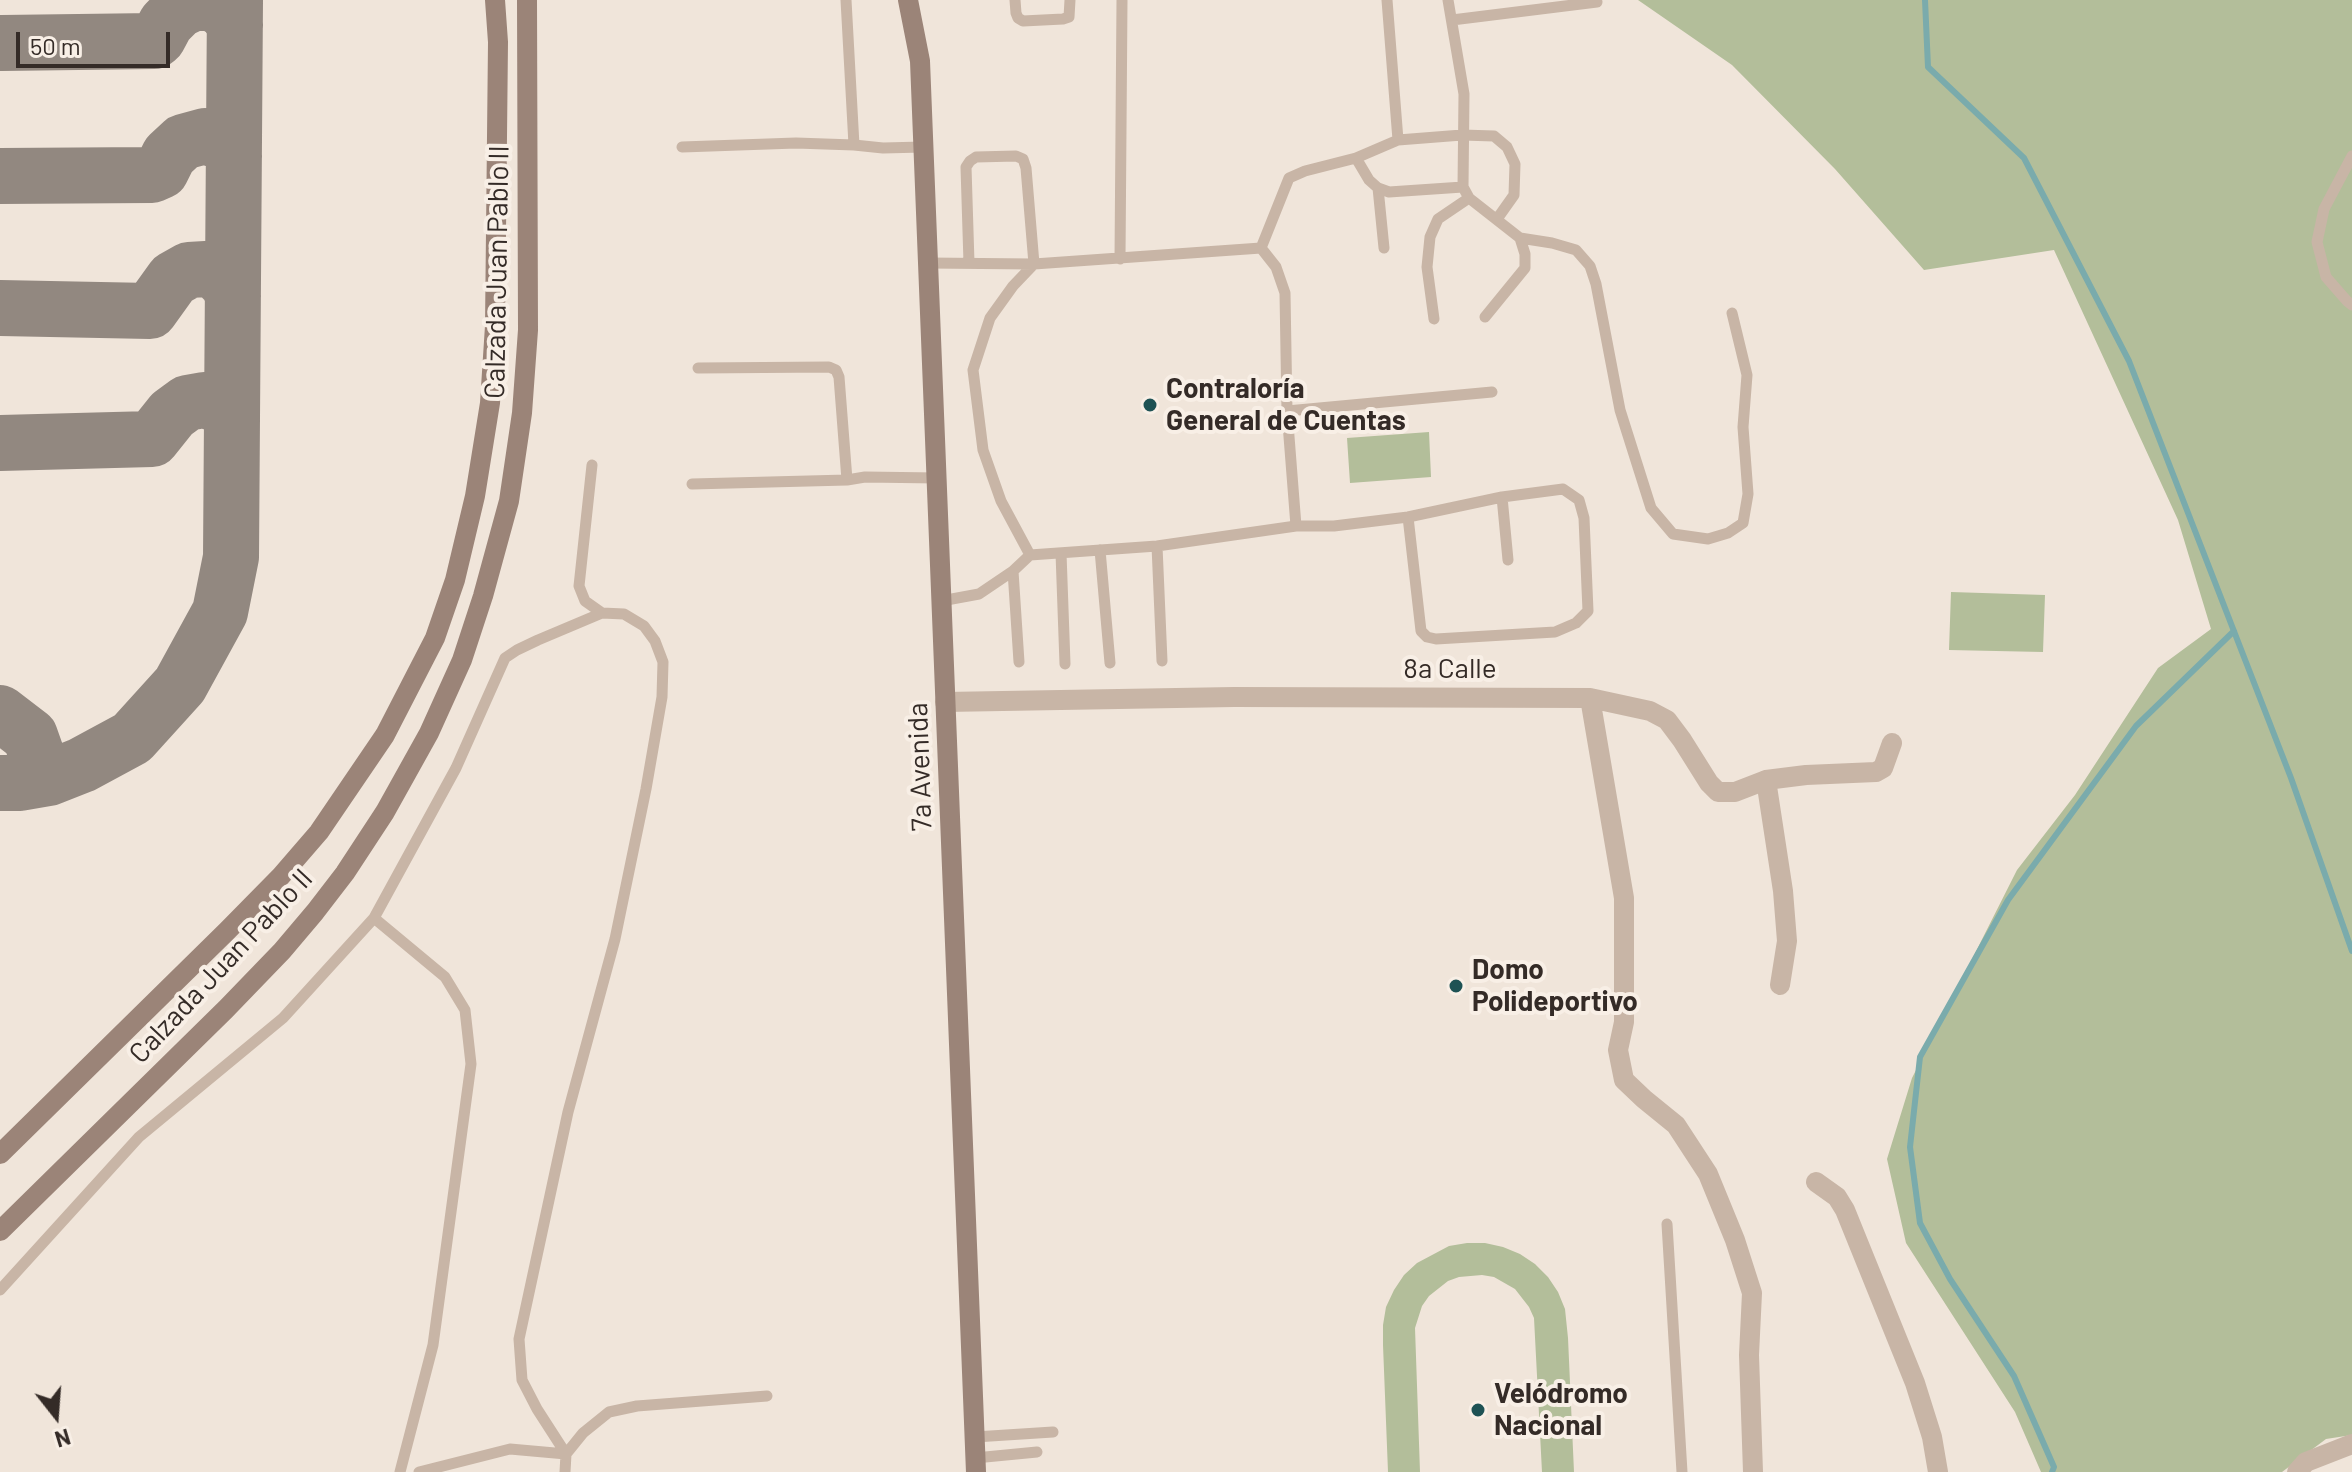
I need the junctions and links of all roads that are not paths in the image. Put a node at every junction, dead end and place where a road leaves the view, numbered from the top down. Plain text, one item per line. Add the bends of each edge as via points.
1 (495, 0) edge
2 (527, 0) edge
3 (846, 0) edge
4 (908, 0) edge
5 (919, 0) edge
6 (1015, 0) edge
7 (1070, 0) edge
8 (1122, 0) edge
9 (1387, 0) edge
10 (1448, 0) edge
11 (1597, 2) dead end
12 (1452, 20) junction
13 (920, 61) junction
14 (1462, 135) junction
15 (1398, 140) junction
16 (854, 145) junction
17 (682, 147) dead end
18 (923, 147) junction
19 (2352, 156) edge
20 (1356, 158) junction
21 (1378, 188) junction
22 (1466, 192) junction
23 (1497, 219) junction
24 (1520, 238) junction
25 (1261, 248) junction
26 (1384, 248) dead end
27 (1120, 259) junction
28 (928, 263) junction
29 (969, 263) junction
30 (1034, 264) junction
31 (2352, 305) edge
32 (1732, 313) dead end
33 (1485, 317) dead end
34 (1434, 319) dead end
35 (698, 368) dead end
36 (1492, 392) dead end
37 (1287, 411) junction
38 (592, 465) dead end
39 (937, 478) junction
40 (847, 480) junction
41 (692, 484) dead end
42 (1502, 497) junction
43 (1408, 517) junction
44 (1296, 526) junction
45 (1157, 546) junction
46 (1100, 550) junction
47 (1061, 553) junction
48 (1030, 555) junction
49 (1508, 560) dead end
50 (1013, 571) junction
51 (941, 601) junction
52 (602, 613) junction
53 (1162, 661) dead end
54 (1019, 662) dead end
55 (1110, 663) dead end
56 (1065, 664) dead end
57 (1590, 698) junction
58 (945, 702) junction
59 (1892, 743) dead end
60 (1766, 780) junction
61 (374, 918) junction
62 (1780, 985) dead end
63 (0, 1154) edge
64 (1816, 1182) dead end
65 (1667, 1224) dead end
66 (0, 1231) edge
67 (0, 1290) edge
68 (767, 1396) dead end
69 (1053, 1432) dead end
70 (975, 1437) junction
71 (2352, 1444) edge
72 (1037, 1452) dead end
73 (566, 1454) junction
74 (976, 1465) edge
75 (400, 1472) edge
76 (419, 1472) edge
77 (565, 1472) edge
78 (1682, 1472) edge
79 (1753, 1472) edge
80 (1938, 1472) edge
81 (2297, 1472) edge

1 - 63 main road, Calzada Juan Pablo II via 495,326 490,403 475,496 435,638 385,735 319,832 227,931
2 - 66 main road, Calzada Juan Pablo II via 528,330 522,413 509,501 462,660 385,812 315,912 226,1009
3 - 16 lane
4 - 13 main road, 7a Avenida
5 - 13 main road, 7a Avenida
6 - 7 lane via 1023,21 1069,17
8 - 27 lane
9 - 15 lane
10 - 12 lane
11 - 12 lane
12 - 14 lane via 1464,94
13 - 18 main road, 7a Avenida
14 - 15 lane
14 - 22 lane
14 - 23 lane via 1494,136 1515,164 1514,195
15 - 20 lane
16 - 17 lane
16 - 18 lane
18 - 28 main road, 7a Avenida
19 - 31 lane via 2324,209 2317,242 2326,277
20 - 21 lane
20 - 25 lane via 1289,178
21 - 22 lane
21 - 26 lane
22 - 23 lane
22 - 34 lane via 1438,219 1430,237 1427,267
23 - 24 lane
24 - 32 lane via 1576,250 1590,266 1620,410 1651,508 1673,534 1708,539 1743,523 1748,494 1743,427 1747,375
24 - 33 lane via 1525,268
25 - 27 lane
25 - 37 lane via 1276,267 1285,293
27 - 30 lane
28 - 29 lane
28 - 39 main road, 7a Avenida
29 - 30 lane
29 - 30 lane via 966,167 976,157 1016,156 1026,168
30 - 48 lane via 990,318 973,370 983,450 1001,501
35 - 40 lane via 836,370
36 - 37 lane
37 - 44 lane
38 - 52 lane via 579,586 585,601
39 - 40 lane
39 - 51 main road, 7a Avenida
40 - 41 lane
42 - 43 lane
42 - 43 lane via 1563,489 1579,500 1588,611 1576,623 1555,632 1427,637 1421,631
42 - 49 lane
43 - 44 lane
44 - 45 lane
45 - 46 lane
45 - 53 lane
46 - 47 lane
46 - 55 lane
47 - 48 lane
47 - 56 lane
48 - 50 lane
50 - 51 lane via 979,594
50 - 54 lane
51 - 58 main road, 7a Avenida
52 - 61 lane via 505,658 456,768
52 - 73 lane via 624,614 644,626 655,641 663,662 662,697 615,939 568,1112 519,1339 522,1380
57 - 58 street, 8a Calle
57 - 60 street, 8a Calle via 1667,720 1718,792 1735,792
57 - 79 street via 1624,898 1624,1022 1618,1050 1624,1080 1676,1125 1708,1174 1735,1240 1752,1293
58 - 70 main road, 7a Avenida
59 - 60 street, 8a Calle via 1883,768 1876,772
60 - 62 street via 1787,941
61 - 67 lane via 283,1018 139,1137
61 - 75 lane via 445,977 465,1010 471,1064 433,1345
64 - 80 street via 1845,1210 1915,1383
65 - 78 lane
68 - 73 lane via 609,1412
69 - 70 lane
70 - 74 main road, 7a Avenida
71 - 81 street via 2306,1462
72 - 74 lane
73 - 76 lane via 510,1449
73 - 77 lane

